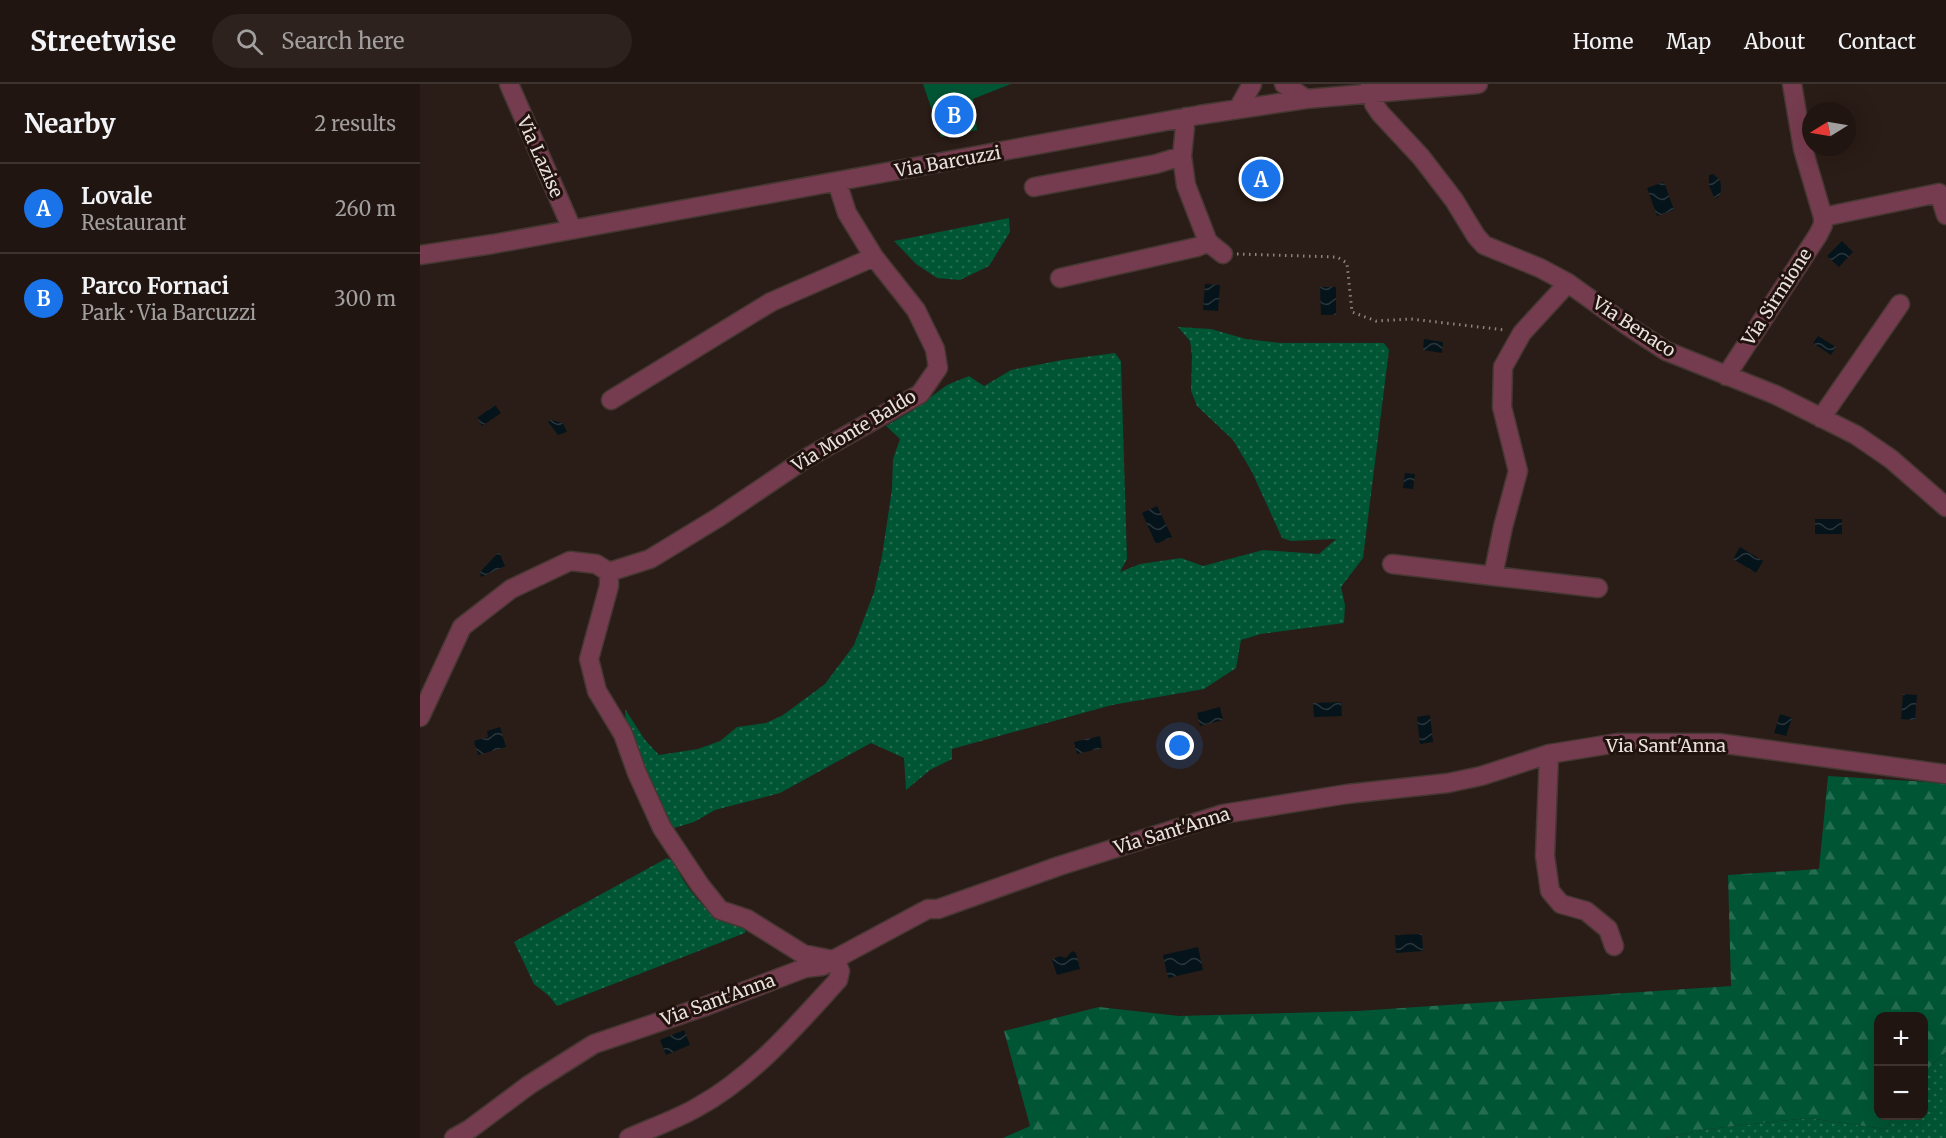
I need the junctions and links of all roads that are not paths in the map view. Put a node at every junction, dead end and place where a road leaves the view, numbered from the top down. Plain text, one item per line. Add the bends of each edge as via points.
1 (509, 84) edge
2 (1252, 84) edge
3 (1284, 84) edge
4 (1323, 84) edge
5 (1478, 84) edge
6 (1792, 84) edge
7 (1407, 87) edge
8 (1371, 88) edge
9 (1352, 90) edge
10 (1306, 99) junction
11 (1238, 109) junction
12 (1186, 117) junction
13 (1182, 156) junction
14 (837, 182) junction
15 (1034, 187) dead end
16 (1946, 214) edge
17 (1823, 217) junction
18 (572, 229) junction
19 (1208, 242) junction
20 (1223, 254) road end
21 (420, 255) edge
22 (874, 257) junction
23 (1060, 278) dead end
24 (1568, 283) junction
25 (1900, 304) dead end
26 (1726, 376) junction
27 (611, 400) dead end
28 (1821, 418) junction
29 (1946, 507) edge
30 (1392, 564) dead end
31 (609, 572) junction
32 (1493, 576) junction
33 (1598, 588) dead end
34 (420, 717) edge
35 (1549, 754) junction
36 (1946, 774) edge
37 (1614, 946) dead end
38 (835, 960) junction
39 (454, 1138) edge
40 (629, 1138) edge

1 - 18 street, Via Lazise
2 - 11 street
3 - 10 street
4 - 10 street
5 - 7 street, Via Barcuzzi
6 - 17 street via 1803,149
7 - 8 street, Via Barcuzzi
8 - 9 street, Via Barcuzzi
8 - 24 street, Via Benaco via 1380,113 1421,157 1484,245
9 - 10 street, Via Barcuzzi
10 - 11 street, Via Barcuzzi
11 - 12 street, Via Barcuzzi
12 - 13 street
12 - 14 street, Via Barcuzzi
13 - 15 street
13 - 19 street via 1186,185
14 - 18 street, Via Barcuzzi
14 - 22 street, Via Monte Baldo via 847,213
16 - 17 street via 1939,193
17 - 26 street, Via Sirmione via 1818,235
18 - 21 street, Via Barcuzzi
19 - 20 street
19 - 23 street
22 - 27 street via 771,302
22 - 31 street, Via Monte Baldo via 916,310 935,349 938,368 920,394 805,459 650,559
24 - 26 street, Via Benaco via 1666,351
24 - 32 street via 1522,333 1503,367 1502,407 1518,471
25 - 28 street
26 - 28 street, Via Benaco
28 - 29 street, Via Benaco via 1856,435 1891,459
30 - 32 street
31 - 34 street via 596,564 570,561 511,589 462,627
31 - 38 street via 609,586 589,659 597,691 623,734 662,828 720,910 747,919 803,954
32 - 33 street
35 - 36 street, Via Sant'Anna via 1617,743 1718,743
35 - 37 street via 1545,856 1550,891 1561,904 1586,911 1608,929
35 - 38 street, Via Sant'Anna via 1448,783 1223,814 938,909 928,909
38 - 39 street, Via Sant'Anna via 594,1044
38 - 40 street via 840,971 838,980 780,1044 735,1083 696,1109

